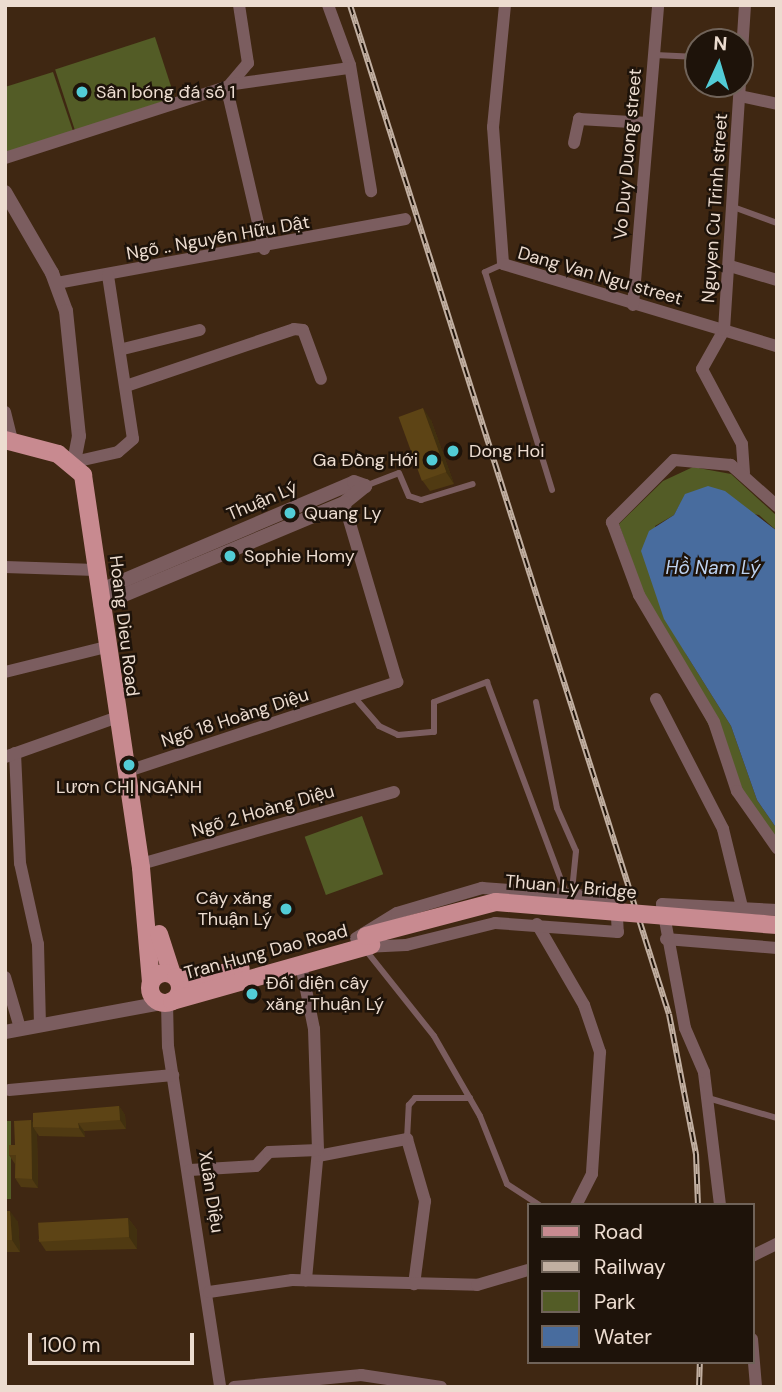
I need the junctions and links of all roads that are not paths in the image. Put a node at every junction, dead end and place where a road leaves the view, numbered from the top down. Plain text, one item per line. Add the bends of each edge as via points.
1 (239, 5) edge
2 (328, 5) edge
3 (505, 5) edge
4 (658, 5) edge
5 (745, 5) edge
6 (743, 28) edge
7 (655, 54) junction
8 (684, 56) edge
9 (350, 68) junction
10 (232, 85) junction
11 (740, 98) edge
12 (751, 98) edge
13 (777, 103) edge
14 (648, 123) junction
15 (574, 143) dead end
16 (5, 158) edge
17 (371, 191) dead end
18 (5, 192) edge
19 (736, 208) junction
20 (405, 219) dead end
21 (777, 223) edge
22 (264, 249) junction
23 (503, 264) junction
24 (730, 266) junction
25 (108, 275) junction
26 (777, 281) edge
27 (57, 283) junction
28 (632, 305) junction
29 (200, 330) dead end
30 (724, 330) junction
31 (777, 346) edge
32 (123, 349) junction
33 (321, 379) dead end
34 (129, 385) junction
35 (5, 412) edge
36 (9, 441) edge
37 (74, 462) junction
38 (744, 473) junction
39 (473, 484) dead end
40 (365, 486) junction
41 (552, 490) dead end
42 (344, 503) junction
43 (777, 506) edge
44 (5, 567) edge
45 (96, 570) junction
46 (99, 598) junction
47 (106, 647) junction
48 (5, 672) edge
49 (355, 698) junction
50 (656, 699) dead end
51 (537, 702) dead end
52 (116, 718) junction
53 (10, 755) edge
54 (125, 772) junction
55 (394, 792) dead end
56 (777, 848) edge
57 (141, 866) junction
58 (568, 891) junction
59 (742, 907) junction
60 (777, 910) edge
61 (537, 924) junction
62 (777, 925) edge
63 (777, 936) edge
64 (666, 939) junction
65 (364, 942) junction
66 (777, 948) edge
67 (301, 965) junction
68 (174, 975) junction
69 (5, 977) edge
70 (151, 984) junction
71 (167, 1002) junction
72 (117, 1007) junction
73 (40, 1024) junction
74 (13, 1030) edge
75 (173, 1075) junction
76 (9, 1090) dead end
77 (470, 1098) junction
78 (708, 1098) junction
79 (777, 1118) edge
80 (407, 1139) junction
81 (318, 1153) junction
82 (190, 1170) junction
83 (536, 1203) edge
84 (577, 1203) edge
85 (720, 1203) edge
86 (777, 1244) edge
87 (754, 1255) edge
88 (526, 1271) edge
89 (306, 1280) junction
90 (414, 1284) junction
91 (209, 1293) junction
92 (754, 1363) edge
93 (360, 1381) edge
94 (220, 1387) edge
95 (234, 1387) edge
96 (441, 1387) edge
97 (756, 1387) edge

1 - 10 street via 248,64
2 - 9 street
3 - 23 street, Dang Van Ngu street via 493,127
4 - 7 street, Vo Duy Duong street
5 - 6 street, Nguyen Cu Trinh street
7 - 8 lane
7 - 14 street, Vo Duy Duong street
9 - 10 street
9 - 17 street
10 - 16 street
10 - 22 street
11 - 19 street, Nguyen Cu Trinh street
12 - 13 street
14 - 15 street via 579,119
14 - 28 street, Vo Duy Duong street
18 - 27 street
19 - 21 lane
19 - 24 street, Nguyen Cu Trinh street
20 - 22 street, Ngõ .. Nguyễn Hữu Dật
22 - 25 street, Ngõ .. Nguyễn Hữu Dật
23 - 28 street, Dang Van Ngu street
23 - 41 lane via 485,272
24 - 26 street
24 - 30 street, Nguyen Cu Trinh street
25 - 27 street, Ngõ .. Nguyễn Hữu Dật
25 - 32 street
27 - 37 street via 79,436
28 - 30 street, Dang Van Ngu street
29 - 32 street
30 - 31 street, Dang Van Ngu street
30 - 38 street via 702,374 742,444
32 - 34 street
33 - 34 street via 305,334 294,329
34 - 37 street via 133,439 118,452
35 - 36 street
36 - 37 main road
37 - 45 main road, Hoang Dieu Road via 83,475
38 - 43 street
38 - 56 street via 710,460 674,460 612,522 639,595 714,722 737,791
39 - 40 lane via 422,500 409,496 399,473
40 - 42 street, Thuận Lý
40 - 46 street, Thuận Lý via 354,482
42 - 46 street, Thuận Lý
42 - 49 street, Ngõ 18 Hoàng Diệu via 398,677
44 - 45 street
45 - 46 main road, Hoang Dieu Road
46 - 47 main road, Hoang Dieu Road
47 - 48 street
47 - 52 main road, Hoang Dieu Road
49 - 54 street, Ngõ 18 Hoàng Diệu
49 - 58 lane via 379,726 398,735 433,732 434,702 487,681
50 - 59 street via 723,828
51 - 58 lane via 554,799 576,851
52 - 53 street
52 - 54 main road, Hoang Dieu Road
53 - 73 street via 20,863 38,944
54 - 57 main road, Hoang Dieu Road
55 - 57 street, Ngõ 2 Hoàng Diệu
57 - 68 main road, Hoang Dieu Road
57 - 70 main road, Hoang Dieu Road
58 - 61 street via 615,896 619,931
58 - 65 street via 482,888 397,913
59 - 60 street
59 - 64 street via 664,901
61 - 65 street via 495,923 406,945
61 - 84 street via 584,1005 600,1052 593,1174
62 - 65 main road, Thuan Ly Bridge, bridge via 496,902
63 - 65 main road, Thuan Ly Bridge via 490,912
64 - 66 street
64 - 78 street via 685,1028
65 - 67 main road, Tran Hung Dao Road
65 - 68 main road via 201,978
65 - 77 lane via 435,1036
67 - 71 main road, Tran Hung Dao Road
67 - 81 street via 314,1029
68 - 70 main road
68 - 71 main road via 180,990
69 - 74 street
70 - 71 main road
70 - 72 street
71 - 72 street
71 - 75 street, Xuân Diệu
72 - 73 street
73 - 74 street
75 - 76 street
75 - 82 street, Xuân Diệu
77 - 80 lane via 412,1100
77 - 83 lane via 503,1178
78 - 79 lane
78 - 85 street
80 - 81 street
80 - 90 street via 425,1201
81 - 82 street via 269,1152 259,1165
81 - 89 street
82 - 91 street, Xuân Diệu
86 - 87 street
88 - 90 street via 491,1283
89 - 90 street
89 - 91 street
91 - 94 street, Xuân Diệu
92 - 97 street
93 - 95 street
93 - 96 street

